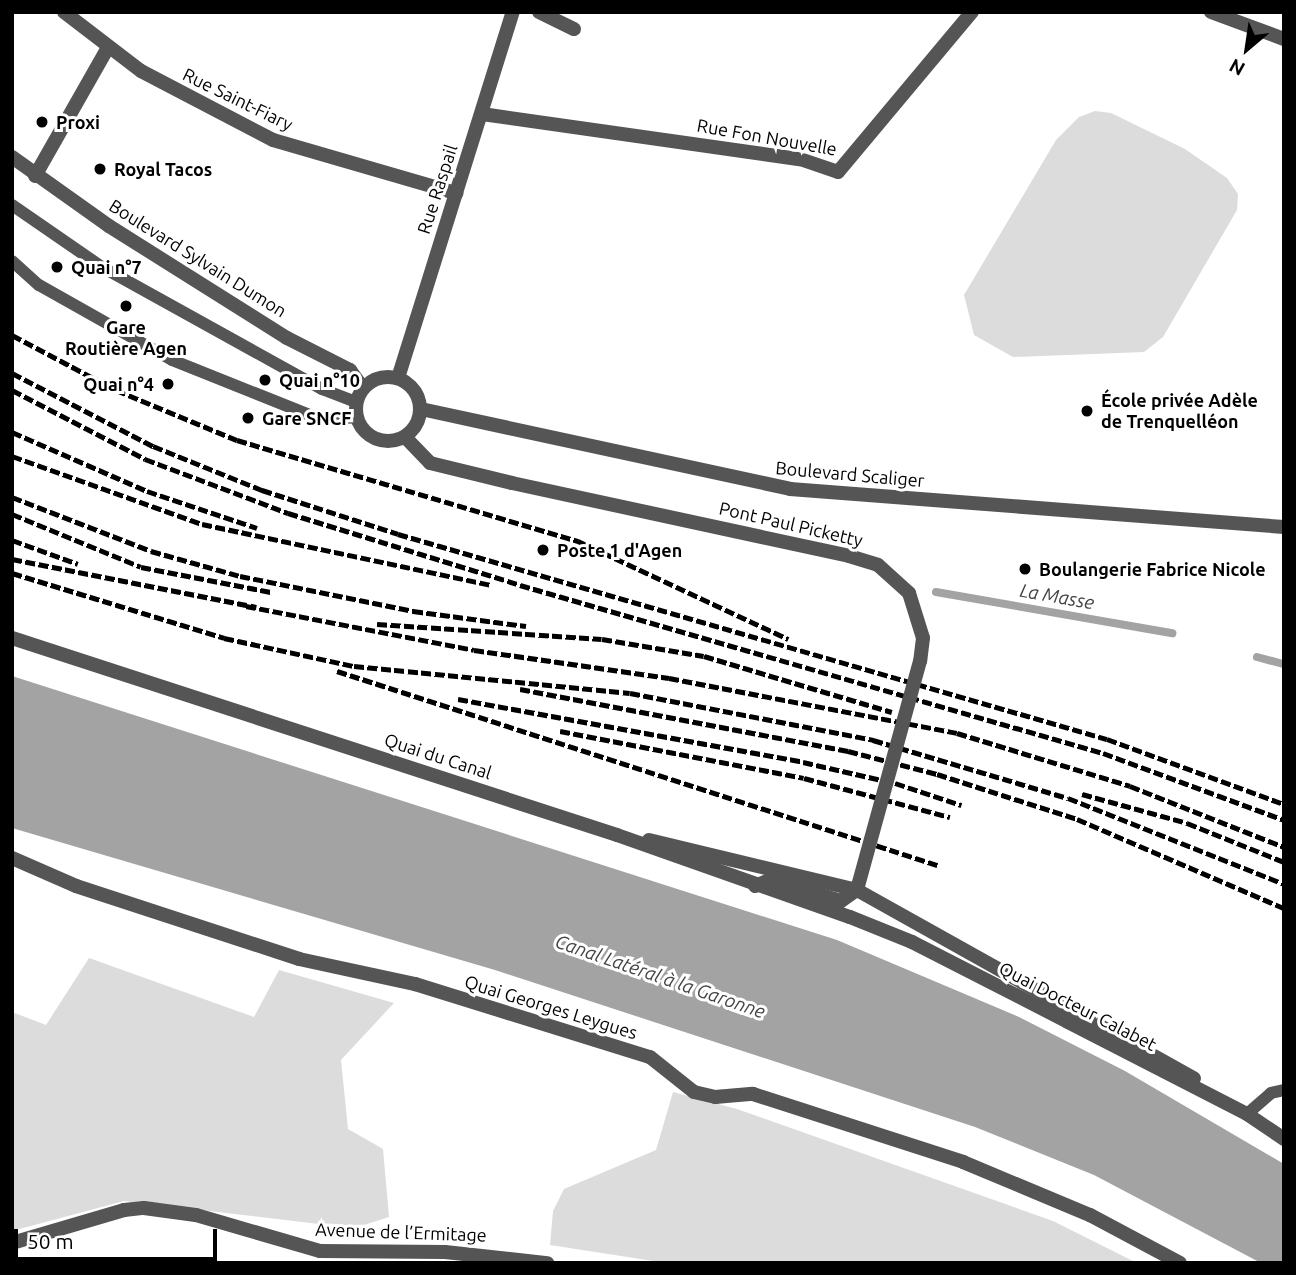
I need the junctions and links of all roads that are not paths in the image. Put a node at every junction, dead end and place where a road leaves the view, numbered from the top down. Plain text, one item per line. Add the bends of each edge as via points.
1 (64, 12) edge
2 (513, 12) edge
3 (539, 12) edge
4 (972, 12) edge
5 (1211, 12) edge
6 (574, 29) dead end
7 (1284, 39) edge
8 (107, 49) junction
9 (482, 114) junction
10 (12, 157) edge
11 (35, 176) junction
12 (456, 193) junction
13 (12, 205) edge
14 (12, 261) edge
15 (398, 378) junction
16 (363, 388) junction
17 (357, 409) junction
18 (421, 409) junction
19 (405, 437) junction
20 (1284, 527) edge
21 (12, 638) edge
22 (617, 835) junction
23 (12, 858) edge
24 (755, 886) junction
25 (857, 890) junction
26 (850, 917) joint
27 (1284, 1090) edge
28 (1247, 1114) junction
29 (1284, 1139) edge
30 (12, 1243) edge
31 (547, 1263) edge
32 (1180, 1263) edge

1 - 8 street, Rue Saint-Fiary
2 - 9 street, Rue Raspail
3 - 6 street
4 - 9 street, Rue Fon Nouvelle via 838,172 800,159
5 - 7 street
8 - 11 street
8 - 12 street, Rue Saint-Fiary via 202,106 273,140
9 - 12 street, Rue Raspail
10 - 11 street, Boulevard Sylvain Dumon
11 - 16 street, Boulevard Sylvain Dumon via 287,338 350,370
12 - 15 street, Rue Raspail
13 - 17 lane via 102,267
14 - 17 lane via 39,285 172,360 322,420
15 - 16 street via 381,377
15 - 18 street via 417,393
16 - 17 street
17 - 19 street via 376,439
18 - 19 street via 417,424
18 - 20 street, Boulevard Scaliger via 706,475 790,489
19 - 25 street, Pont Paul Picketty, bridge via 430,463 849,556 878,565 909,593 923,638 920,661
21 - 22 street, Quai du Canal
22 - 24 street, Quai du Canal
22 - 25 street via 689,847
23 - 32 street, Quai Georges Leygues via 76,886 299,959 415,984 650,1057 694,1093 715,1097 753,1094 963,1162 1090,1215
24 - 25 street via 770,880 841,901
24 - 26 street, Quai du Canal
25 - 28 street via 1174,1065
26 - 28 street, Quai Docteur Calabet via 912,942
27 - 28 lane via 1271,1093
28 - 29 street, Quai Docteur Calabet
30 - 31 street, Avenue de l’Ermitage via 144,1208 196,1215 320,1251 444,1252

